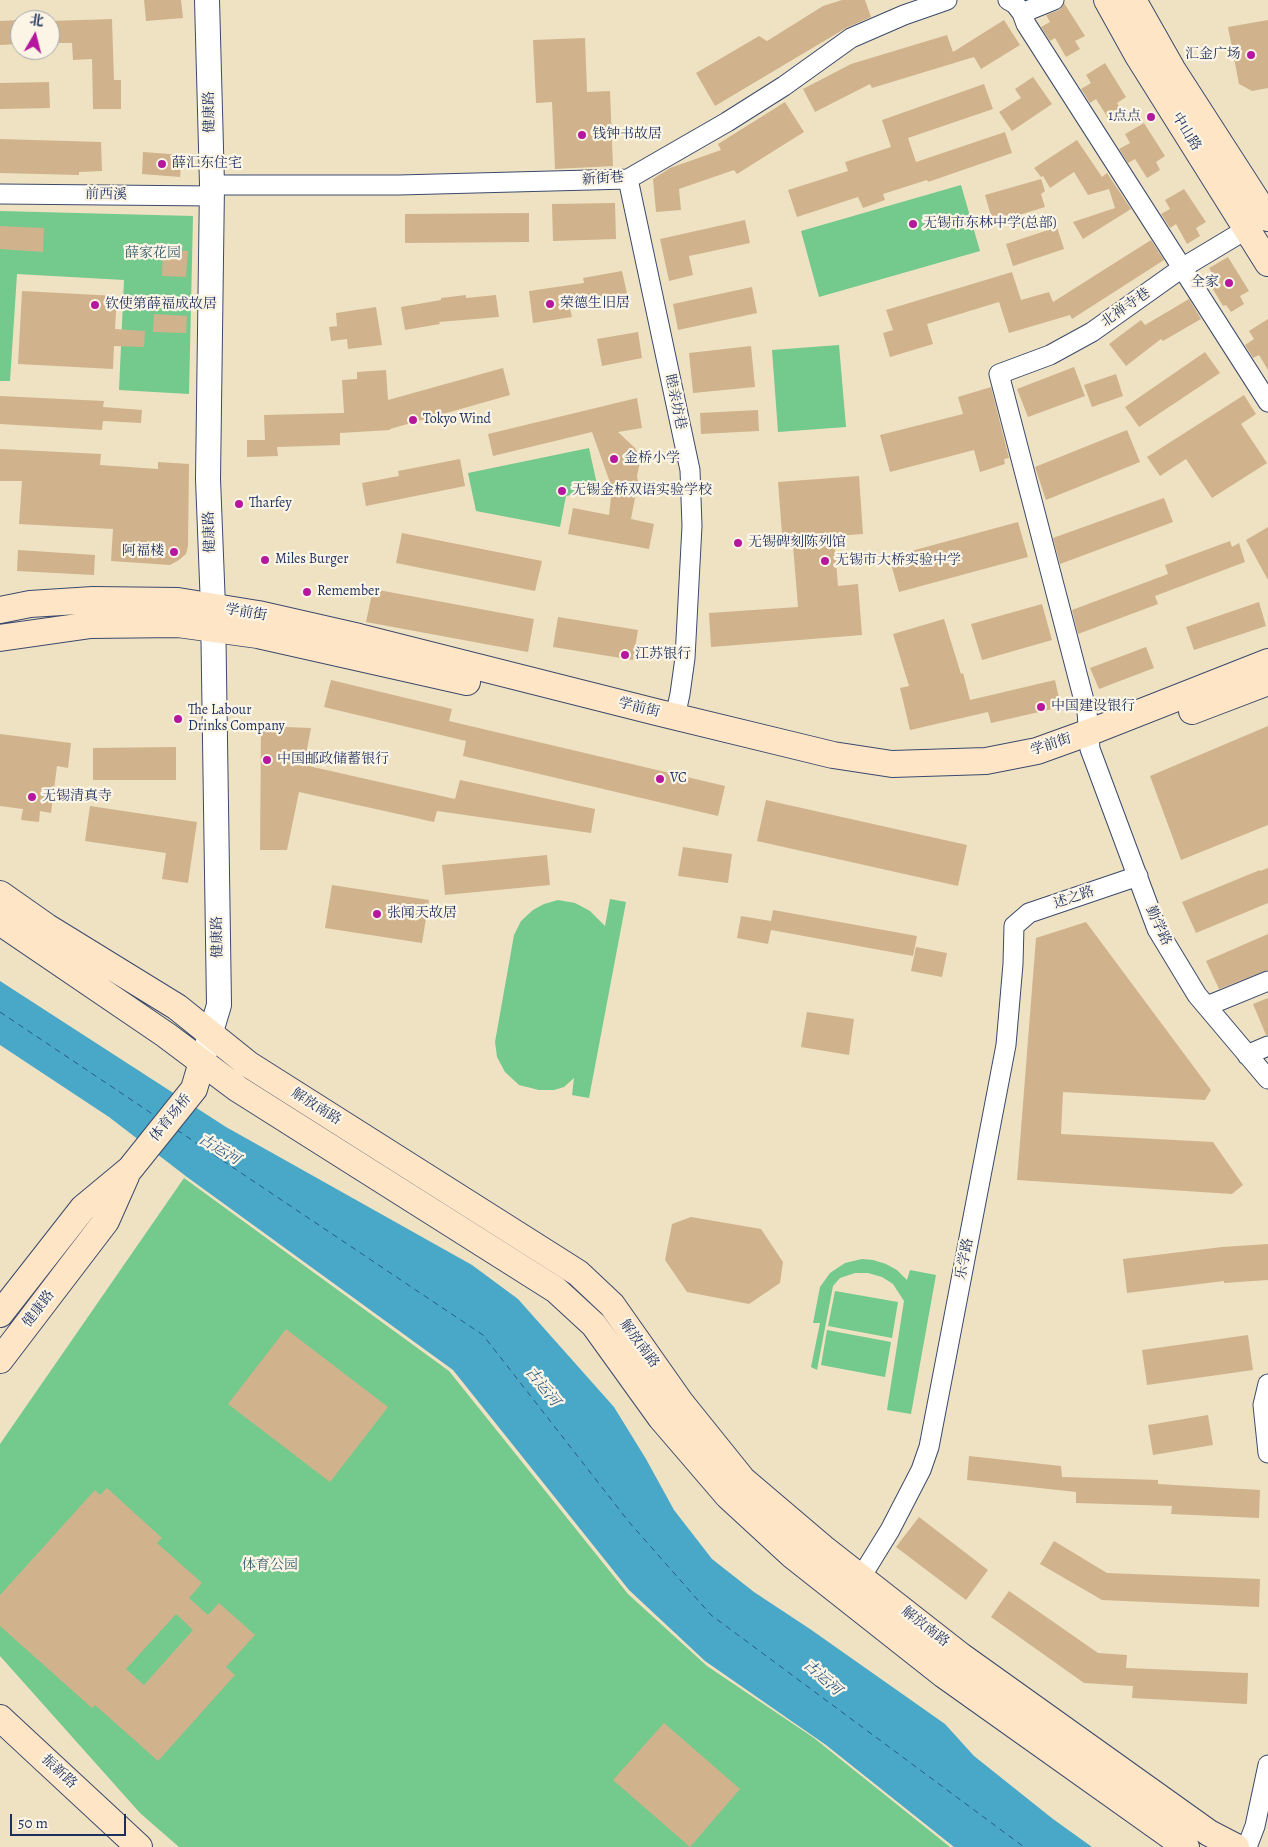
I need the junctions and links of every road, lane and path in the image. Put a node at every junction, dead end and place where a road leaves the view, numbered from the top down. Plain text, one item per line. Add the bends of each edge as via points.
1 (207, 0) edge
2 (947, 0) edge
3 (1008, 0) edge
4 (1054, 0) edge
5 (1107, 0) edge
6 (1133, 0) edge
7 (903, 7) edge
8 (1022, 13) junction
9 (628, 179) junction
10 (212, 191) junction
11 (0, 194) edge
12 (1263, 221) edge
13 (1268, 263) edge
14 (1182, 268) junction
15 (1000, 374) joint
16 (1268, 402) edge
17 (0, 596) edge
18 (30, 604) junction
19 (0, 610) edge
20 (213, 618) junction
21 (0, 638) edge
22 (1268, 662) edge
23 (1268, 682) edge
24 (675, 717) junction
25 (1089, 741) junction
26 (1138, 876) junction
27 (0, 894) edge
28 (0, 922) edge
29 (1014, 926) joint
30 (1268, 981) edge
31 (1207, 1006) junction
32 (210, 1033) junction
33 (1268, 1046) edge
34 (1247, 1055) junction
35 (202, 1062) junction
36 (1268, 1079) edge
37 (130, 1169) junction
38 (0, 1314) edge
39 (0, 1360) edge
40 (1268, 1384) edge
41 (1268, 1453) edge
42 (861, 1577) junction
43 (0, 1718) edge
44 (1268, 1765) edge
45 (139, 1847) edge
46 (1186, 1847) edge
47 (1236, 1847) edge
48 (1247, 1847) edge

1 - 10 street, 健康路
2 - 7 street, 新街巷
3 - 8 street
4 - 8 street
5 - 12 main road, 中山路 via 1137,54
6 - 12 main road, 中山路
7 - 9 street, 新街巷 via 727,122
8 - 14 street
9 - 10 street, 新街巷
9 - 24 street, 睦亲坊巷 via 690,470 692,526 685,658
10 - 11 street, 前西溪
10 - 20 street, 健康路 via 208,479
12 - 13 main road, 中山路
12 - 14 street, 北禅寺巷
14 - 15 street, 北禅寺巷 via 1092,332 1050,355
14 - 16 street
15 - 25 street, 勤学路 via 1087,712
17 - 18 main road
18 - 19 main road, 学前街
18 - 20 main road, 学前街 via 93,600 178,601
20 - 21 main road, 学前街 via 178,624 91,624
20 - 24 main road, 学前街 via 258,614
20 - 25 main road, 学前街 via 258,635 825,769 887,779 941,780 993,776 1041,765
20 - 32 street, 健康路 via 219,1005
22 - 25 main road, 学前街
23 - 25 main road, 学前街
24 - 25 main road, 学前街 via 834,755 892,764 986,761
25 - 26 street, 勤学路
26 - 29 street, 述之路 via 1029,913
26 - 31 street, 勤学路 via 1157,928
27 - 32 main road, 解放南路 via 177,1007
28 - 35 main road, 解放南路
29 - 42 street, 乐学路 via 1006,1044 929,1447 921,1470 890,1530
30 - 31 street
31 - 34 street, 勤学路
32 - 35 street, 健康路
32 - 42 main road, 解放南路 via 248,1064 578,1272 612,1305 681,1403 743,1480
33 - 34 street
34 - 36 street, 勤学路
35 - 37 main road, 体育场桥 via 194,1089
35 - 46 main road, 解放南路 via 238,1089 556,1290 594,1325 661,1418 728,1496 792,1555 944,1675
37 - 38 main road, 健康路 via 83,1208
37 - 39 main road, 健康路 via 106,1221
40 - 41 street via 1263,1405
42 - 47 main road, 解放南路 via 961,1656 1209,1833
43 - 45 main road, 振新路
44 - 48 street via 1255,1826

